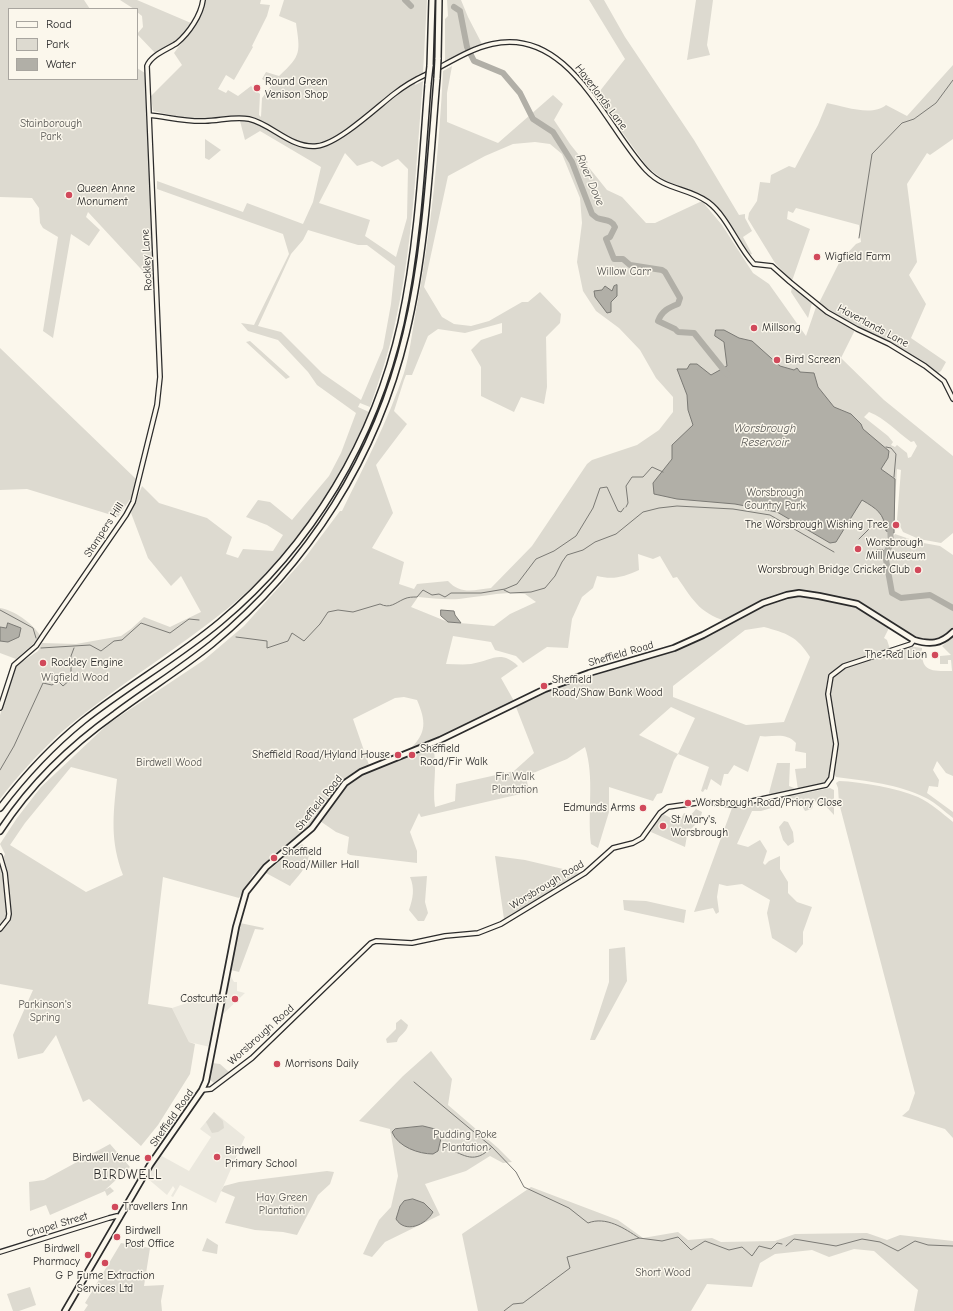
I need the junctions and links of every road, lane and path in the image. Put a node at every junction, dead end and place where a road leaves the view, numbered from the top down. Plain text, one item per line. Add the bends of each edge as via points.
1 (203, 0) edge
2 (432, 0) edge
3 (439, 0) edge
4 (149, 115) junction
5 (953, 399) edge
6 (157, 405) joint
7 (953, 632) edge
8 (914, 640) junction
9 (0, 708) edge
10 (0, 808) edge
11 (0, 832) edge
12 (0, 856) edge
13 (0, 929) edge
14 (202, 1090) junction
15 (120, 1217) junction
16 (0, 1252) edge
17 (65, 1311) edge

1 - 4 street, Rockley Lane via 196,18 183,37 148,63
2 - 10 highway, bridge via 430,66 416,225 401,322 389,369 353,456 303,536 251,594 204,634 69,733 29,772
3 - 11 highway, bridge via 437,78 424,222 407,332 382,412 361,460 303,550 252,608 198,655 75,745 48,771
4 - 5 street, Haverlands Lane via 192,121 250,119 297,142 317,146 332,140 359,122 415,80 466,54 494,43 533,45 551,54 570,69 654,178 667,186 697,195 707,201 754,264 772,266 827,312 925,366 944,381
4 - 6 street, Rockley Lane via 160,344
6 - 9 street, Stampers Hill via 136,491 129,509 44,634 14,665
7 - 8 highway via 942,641 933,644
8 - 14 street, Worsbrough Road via 911,644 844,666 831,676 828,694 836,744 832,778 826,786 734,805 704,802 668,807 660,813 642,838 613,848 585,873 501,924 478,933 412,943 371,943 252,1058 211,1089
8 - 14 highway, Sheffield Road via 857,604 799,593 787,595 763,603 674,648 545,689 458,732 351,778 312,828 266,867 246,892 236,927 206,1081
12 - 13 street via 5,873 9,914
14 - 15 highway, Sheffield Road via 157,1154
15 - 16 street, Chapel Street via 109,1218
15 - 17 highway, Sheffield Road

